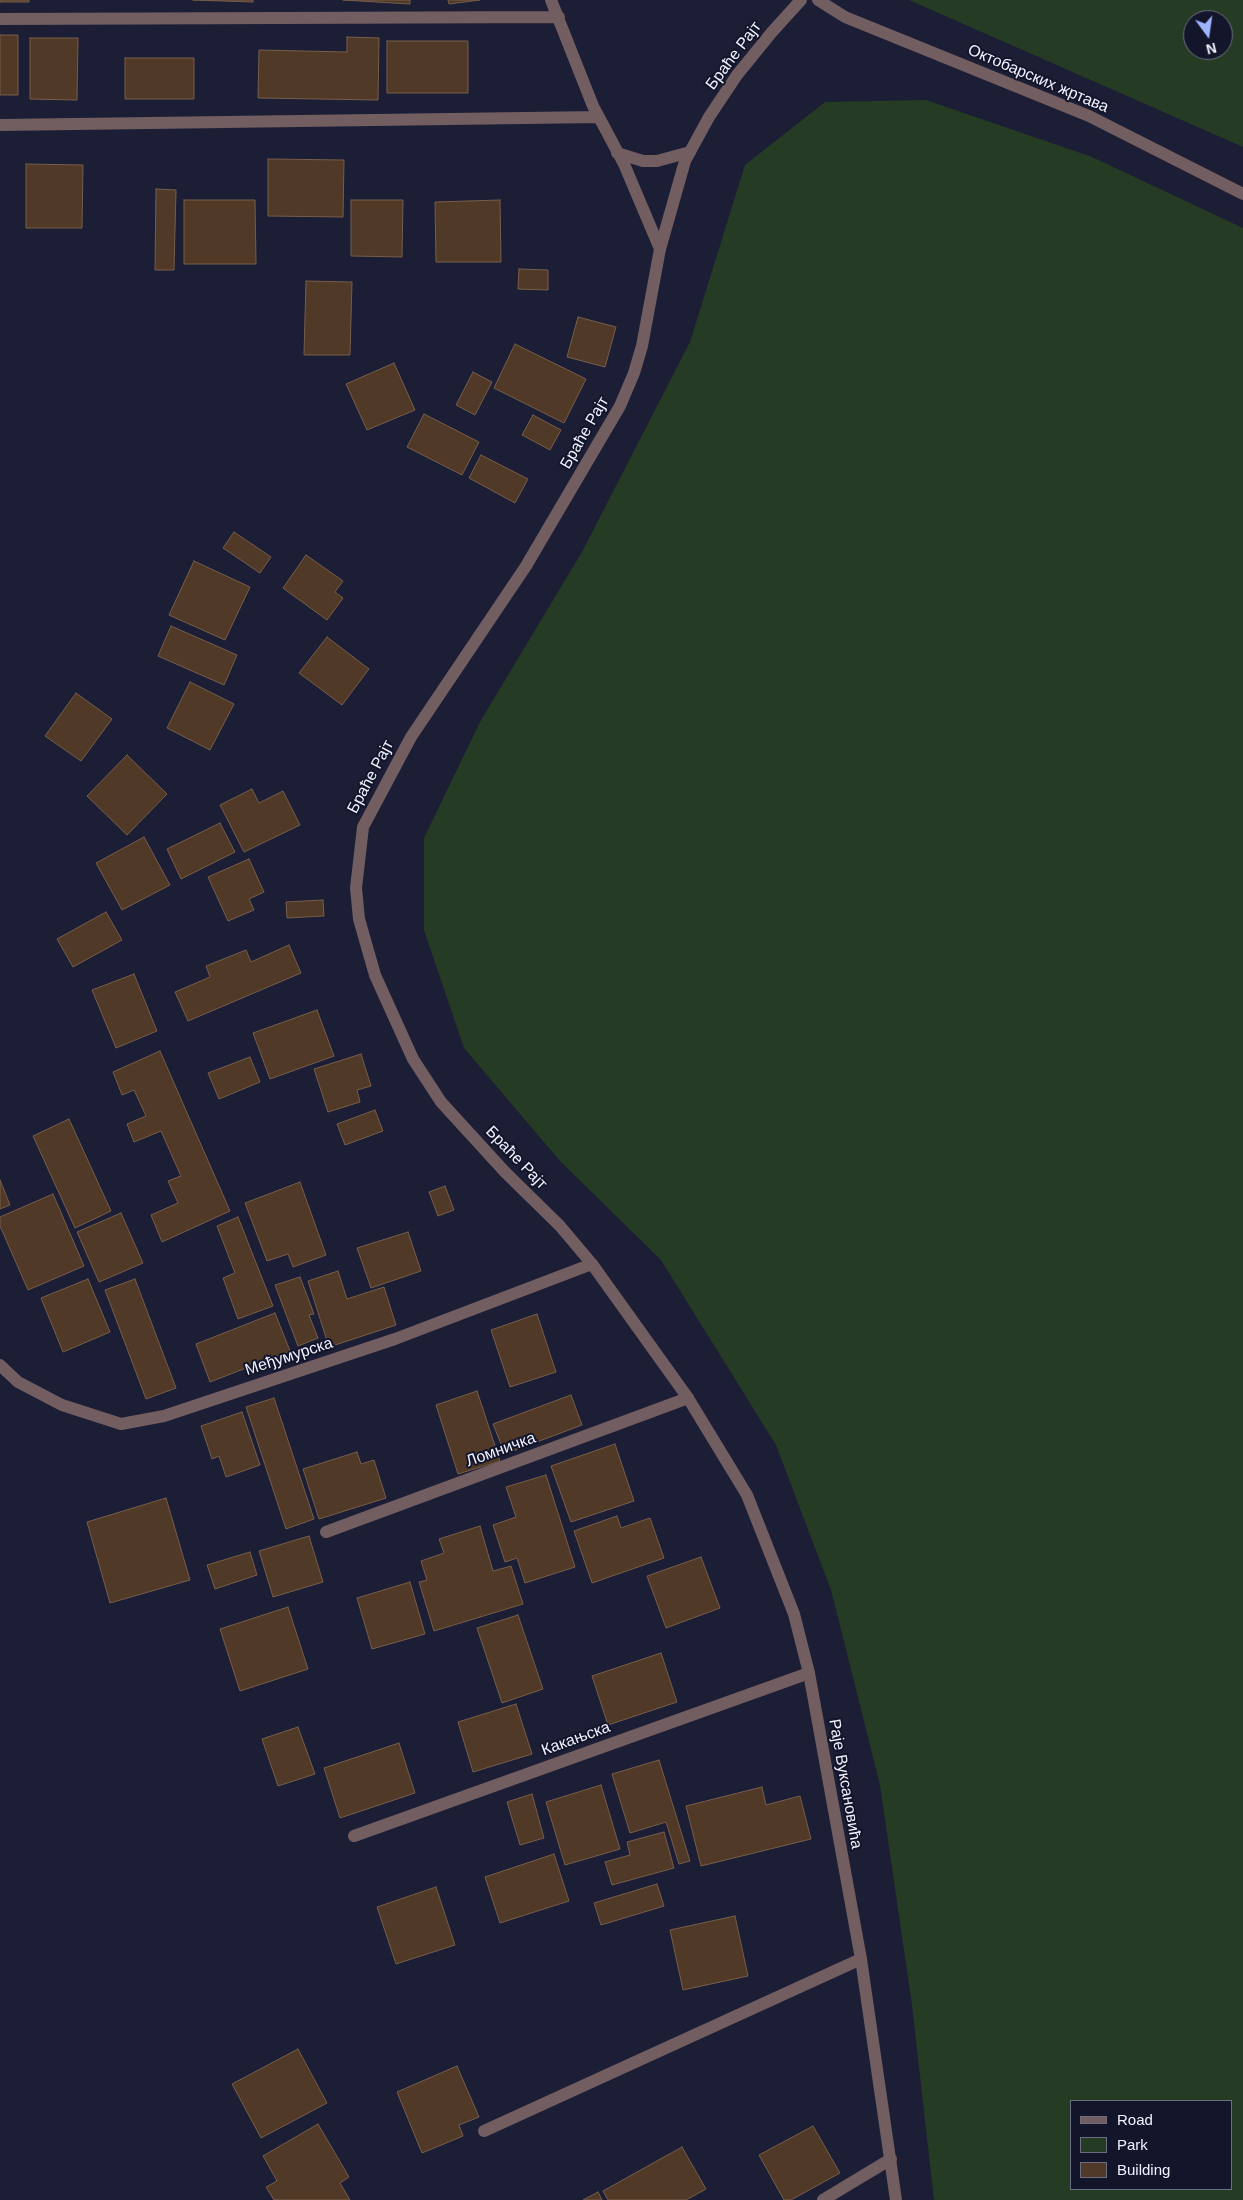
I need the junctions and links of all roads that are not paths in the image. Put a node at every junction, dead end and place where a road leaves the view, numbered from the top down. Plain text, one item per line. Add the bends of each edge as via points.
1 (551, 0) edge
2 (801, 0) edge
3 (818, 0) edge
4 (559, 17) junction
5 (0, 18) edge
6 (599, 117) junction
7 (0, 126) edge
8 (690, 152) junction
9 (618, 153) junction
10 (1243, 194) edge
11 (660, 249) junction
12 (592, 1264) junction
13 (0, 1365) edge
14 (688, 1398) junction
15 (326, 1532) dead end
16 (809, 1673) junction
17 (354, 1836) dead end
18 (861, 1958) junction
19 (484, 2131) dead end
20 (891, 2159) junction
21 (823, 2200) edge
22 (896, 2200) edge

1 - 4 street
2 - 8 street, Браће Рајт via 737,75
3 - 10 street, Октобарских жртава via 844,17 1089,116
4 - 5 street
4 - 6 street
6 - 7 street
6 - 9 street
8 - 9 street via 650,161
8 - 11 street, Браће Рајт
9 - 11 street
11 - 12 street, Браће Рајт via 642,346 620,406 526,566 411,737 364,827 356,888 359,919 375,975 413,1059 442,1102
12 - 13 street, Међумурска via 395,1339 164,1416 121,1424 62,1405 18,1382
12 - 14 street, Браће Рајт
14 - 15 street, Ломничка
14 - 16 street, Раје Вуксановића via 747,1495 794,1614
16 - 17 street, Какањска
16 - 18 street, Раје Вуксановића
18 - 19 street
18 - 20 street, Раје Вуксановића
20 - 21 street
20 - 22 street, Раје Вуксановића

